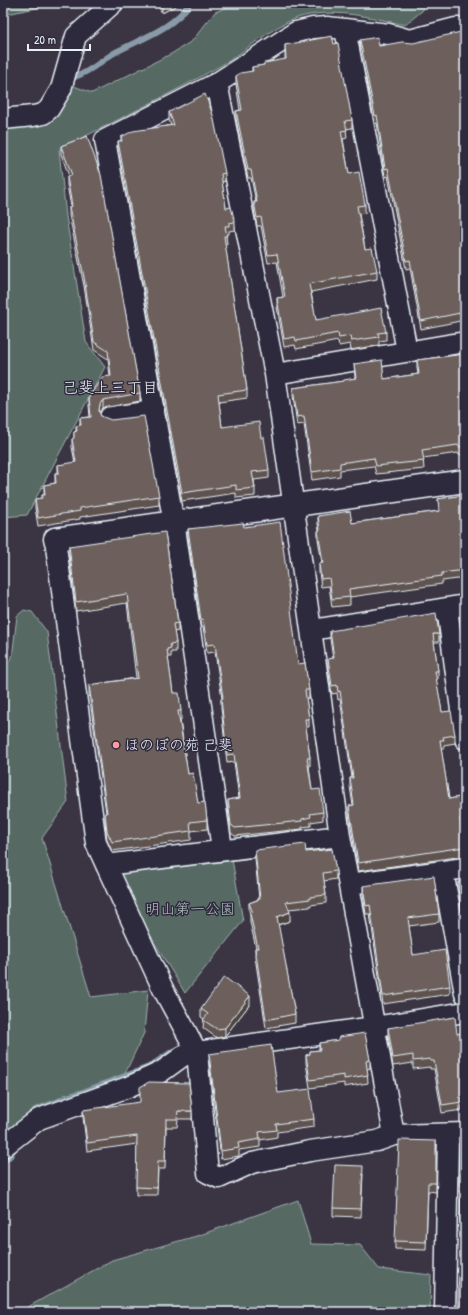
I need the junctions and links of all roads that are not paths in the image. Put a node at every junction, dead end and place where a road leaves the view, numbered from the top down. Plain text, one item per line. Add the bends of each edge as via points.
1 (113, 3) edge
2 (465, 28) edge
3 (346, 29) junction
4 (217, 83) junction
5 (3, 119) edge
6 (465, 342) edge
7 (407, 351) junction
8 (275, 374) junction
9 (154, 411) junction
10 (110, 417) dead end
11 (465, 481) edge
12 (295, 505) junction
13 (174, 522) junction
14 (55, 539) joint
15 (456, 606) edge
16 (312, 630) junction
17 (465, 739) edge
18 (340, 836) junction
19 (222, 849) junction
20 (106, 865) junction
21 (465, 868) edge
22 (443, 871) junction
23 (349, 884) junction
24 (465, 994) edge
25 (465, 1012) edge
26 (374, 1027) junction
27 (197, 1052) junction
28 (456, 1133) edge
29 (394, 1135) junction
30 (3, 1147) edge
31 (456, 1199) edge
32 (446, 1312) edge

1 - 5 street via 76,36 61,89 49,109 43,114
2 - 3 street via 410,40 389,34
3 - 4 street via 327,27 296,32
3 - 7 street
4 - 8 street
4 - 9 street via 105,140
6 - 7 street
7 - 8 street
8 - 12 street
9 - 10 street
9 - 13 street
11 - 12 street
12 - 13 street
12 - 16 street
13 - 14 street
13 - 19 street
14 - 20 street via 96,843
15 - 16 street
15 - 17 street
16 - 18 street
18 - 19 street
18 - 23 street
19 - 20 street
20 - 27 street via 163,989
21 - 22 street
22 - 23 street
22 - 24 street
23 - 26 street
25 - 26 street
26 - 27 street
26 - 29 street
27 - 29 street via 208,1173 219,1178 252,1163 377,1141
27 - 30 street via 183,1056 161,1072 128,1087 39,1119
28 - 29 street
28 - 31 street
31 - 32 street

